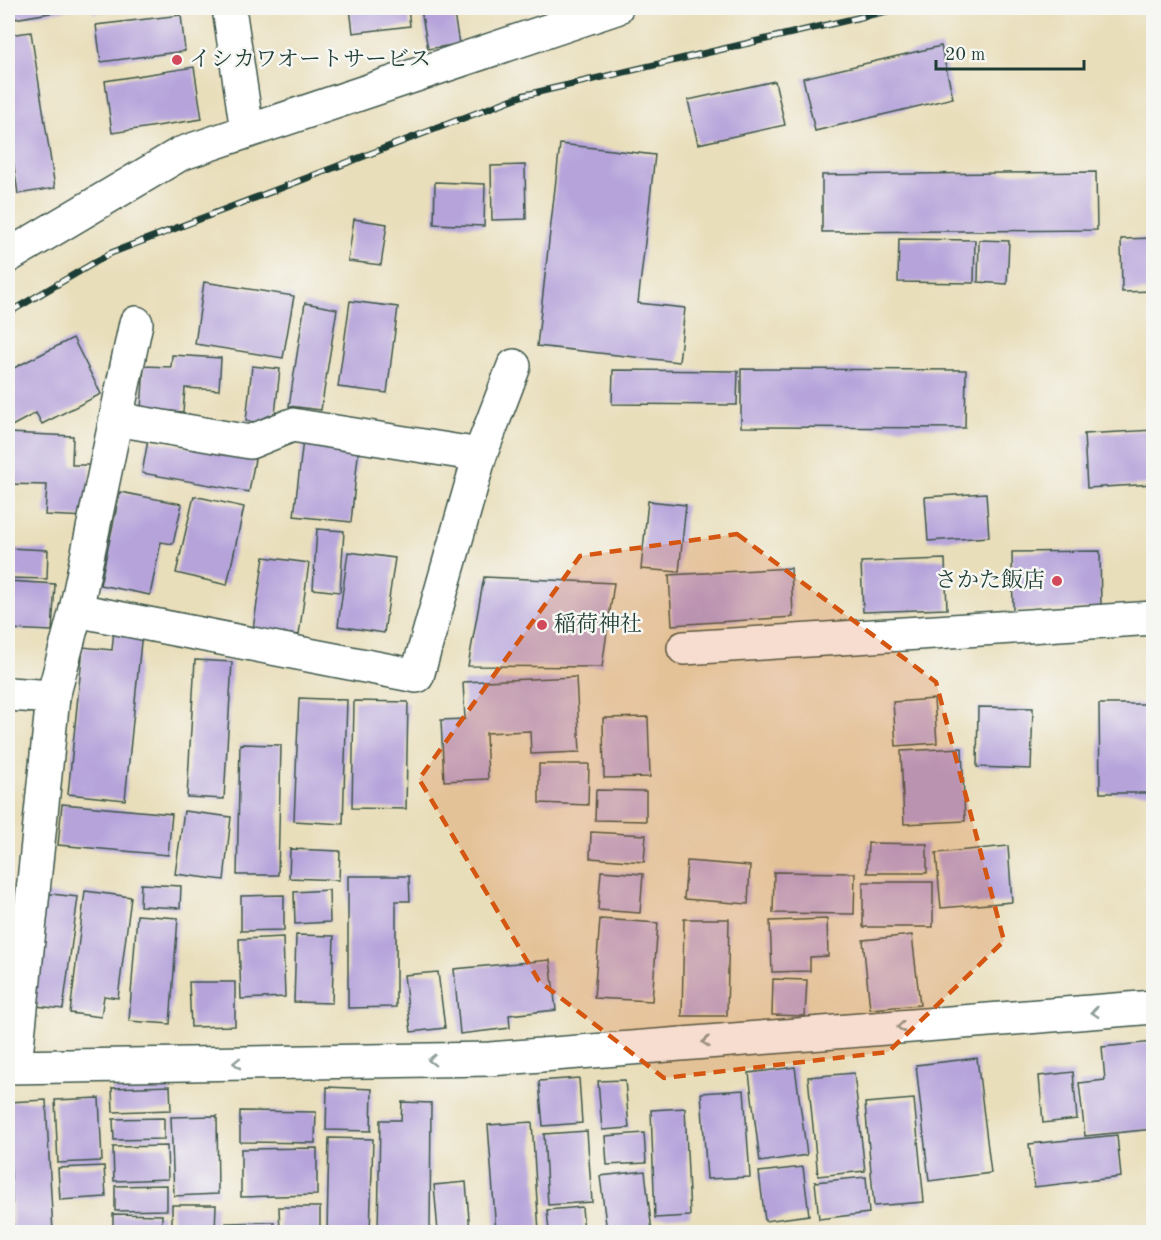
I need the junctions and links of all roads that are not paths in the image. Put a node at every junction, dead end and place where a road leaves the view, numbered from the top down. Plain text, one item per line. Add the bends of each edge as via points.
1 (229, 8) edge
2 (616, 8) edge
3 (247, 131) junction
4 (8, 256) edge
5 (136, 323) dead end
6 (514, 366) dead end
7 (116, 419) junction
8 (480, 455) junction
9 (76, 610) junction
10 (1154, 618) edge
11 (684, 648) dead end
12 (8, 694) edge
13 (53, 697) junction
14 (1154, 1007) edge
15 (11, 1067) edge

1 - 3 street
2 - 3 street
3 - 4 street via 180,154
5 - 7 street
6 - 8 street
7 - 8 street via 250,442 292,425
7 - 9 street
8 - 9 street via 417,676
9 - 13 street
10 - 11 street
12 - 13 street
13 - 15 street
14 -> 15 street via 490,1059

